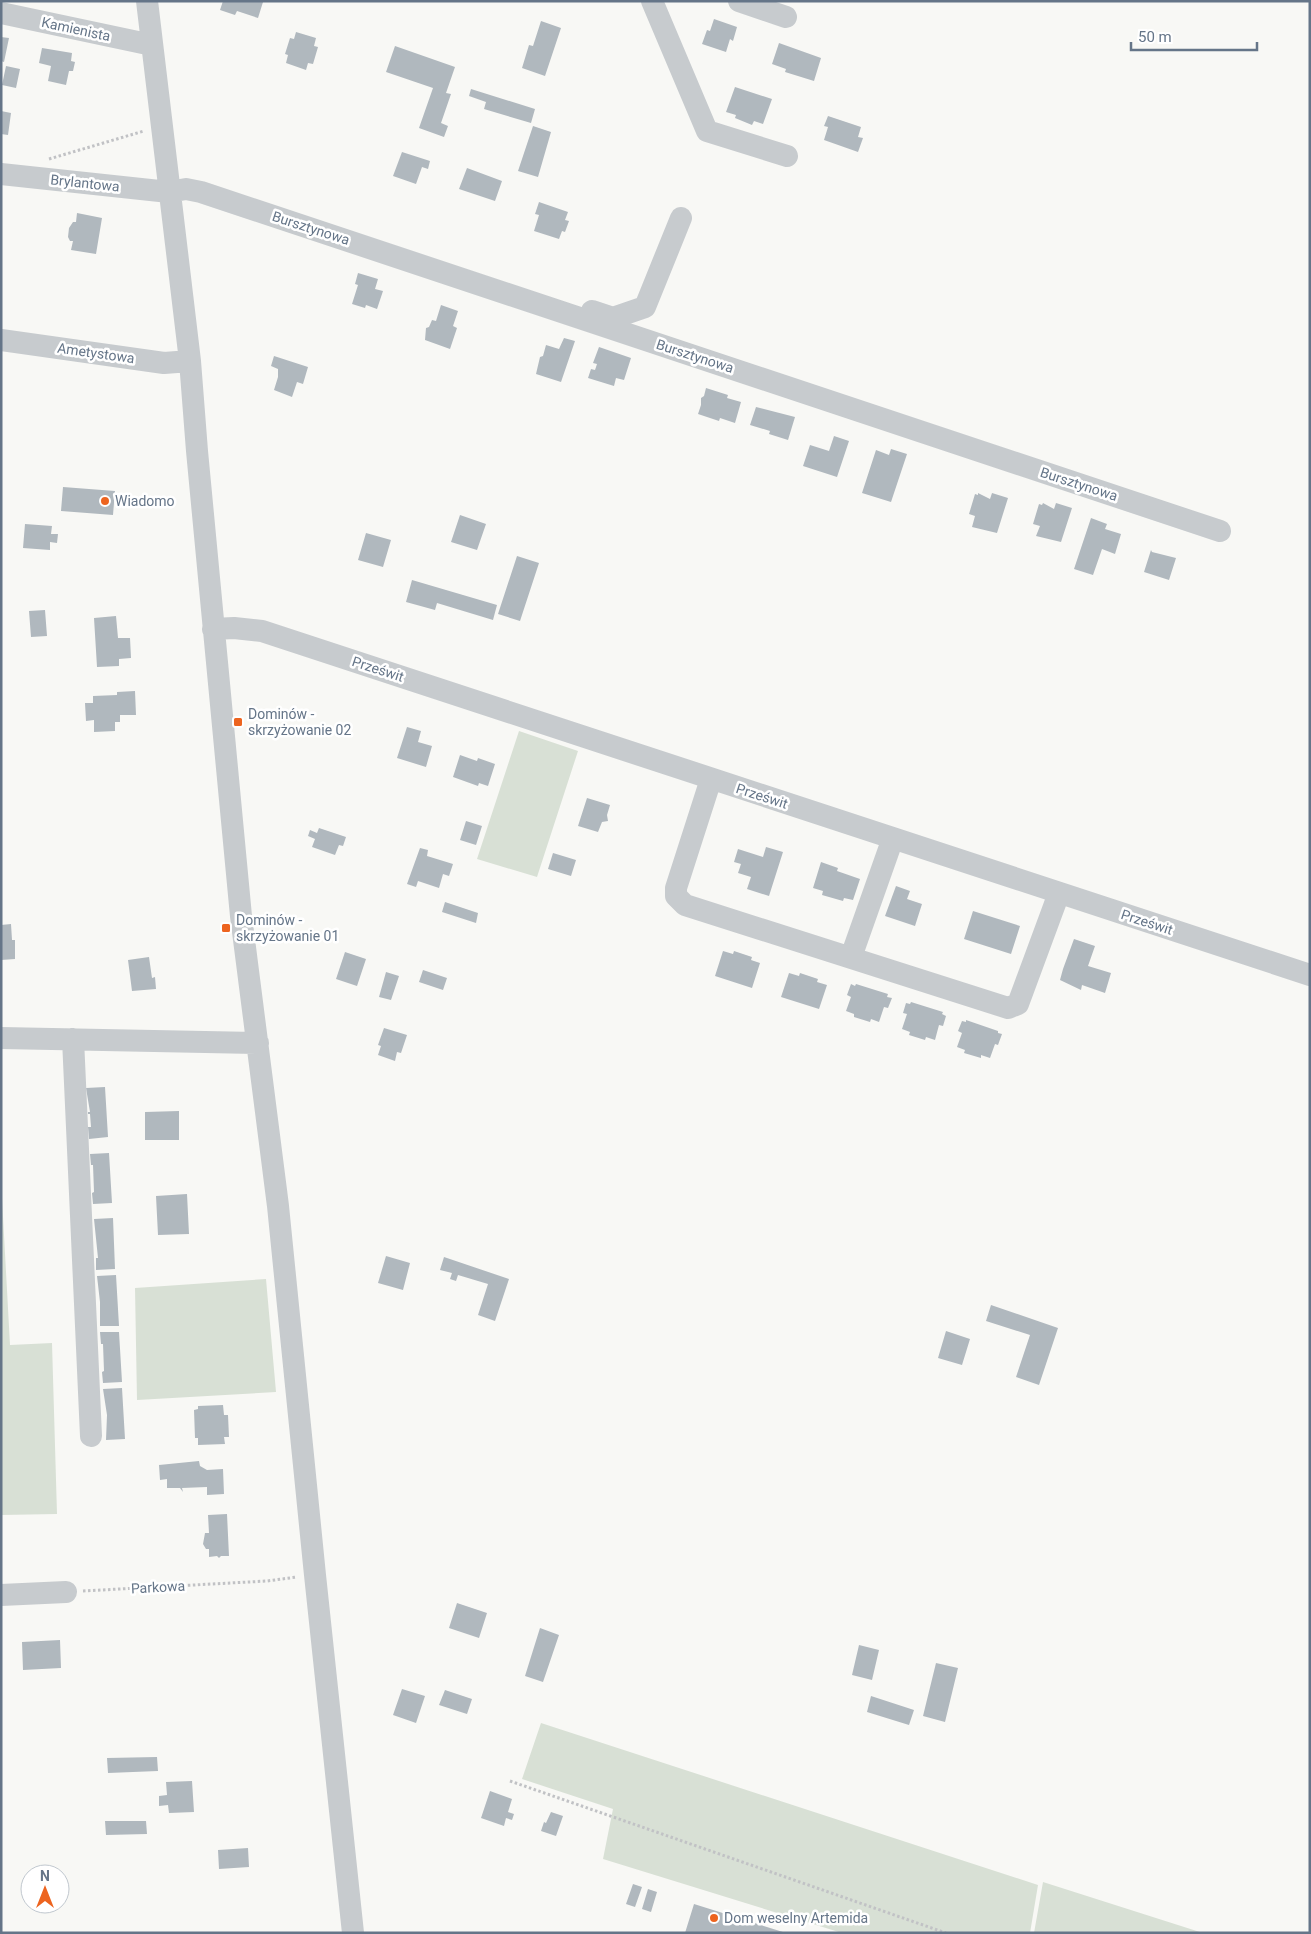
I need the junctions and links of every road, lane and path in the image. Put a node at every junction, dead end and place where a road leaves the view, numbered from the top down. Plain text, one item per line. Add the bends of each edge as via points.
1 (147, 1) edge
2 (652, 1) edge
3 (739, 1) edge
4 (1, 13) edge
5 (786, 17) dead end
6 (152, 45) junction
7 (161, 125) junction
8 (787, 156) dead end
9 (49, 160) dead end
10 (1, 174) edge
11 (168, 184) junction
12 (681, 218) dead end
13 (1, 340) edge
14 (190, 361) junction
15 (1220, 530) dead end
16 (213, 629) junction
17 (711, 779) junction
18 (893, 838) junction
19 (1058, 893) junction
20 (851, 957) junction
21 (1310, 975) edge
22 (1, 1038) edge
23 (73, 1038) junction
24 (258, 1043) junction
25 (91, 1436) dead end
26 (315, 1575) junction
27 (66, 1592) joint
28 (1, 1595) edge
29 (510, 1782) dead end
30 (354, 1933) edge
31 (946, 1933) edge

1 - 6 street
2 - 8 street via 707,131
3 - 5 street
4 - 6 street, Kamienista
6 - 7 street
7 - 9 path, Brylantowa
7 - 11 street
10 - 11 street, Brylantowa
11 - 12 street via 486,276 613,318 645,307
11 - 14 street
11 - 15 street, Bursztynowa via 202,192
13 - 14 street, Ametystowa via 164,363
14 - 16 street
16 - 17 street, Prześwit via 262,631
16 - 24 street via 241,916
17 - 18 street, Prześwit
17 - 20 street via 676,896 685,905
18 - 19 street, Prześwit
18 - 20 street
19 - 20 street via 1018,1004 1014,1007 1008,1008
19 - 21 street, Prześwit
22 - 23 street
23 - 24 street
23 - 25 street
24 - 26 street via 278,1206
26 - 27 path, Parkowa via 267,1582
26 - 30 street
27 - 28 street
29 - 31 path

